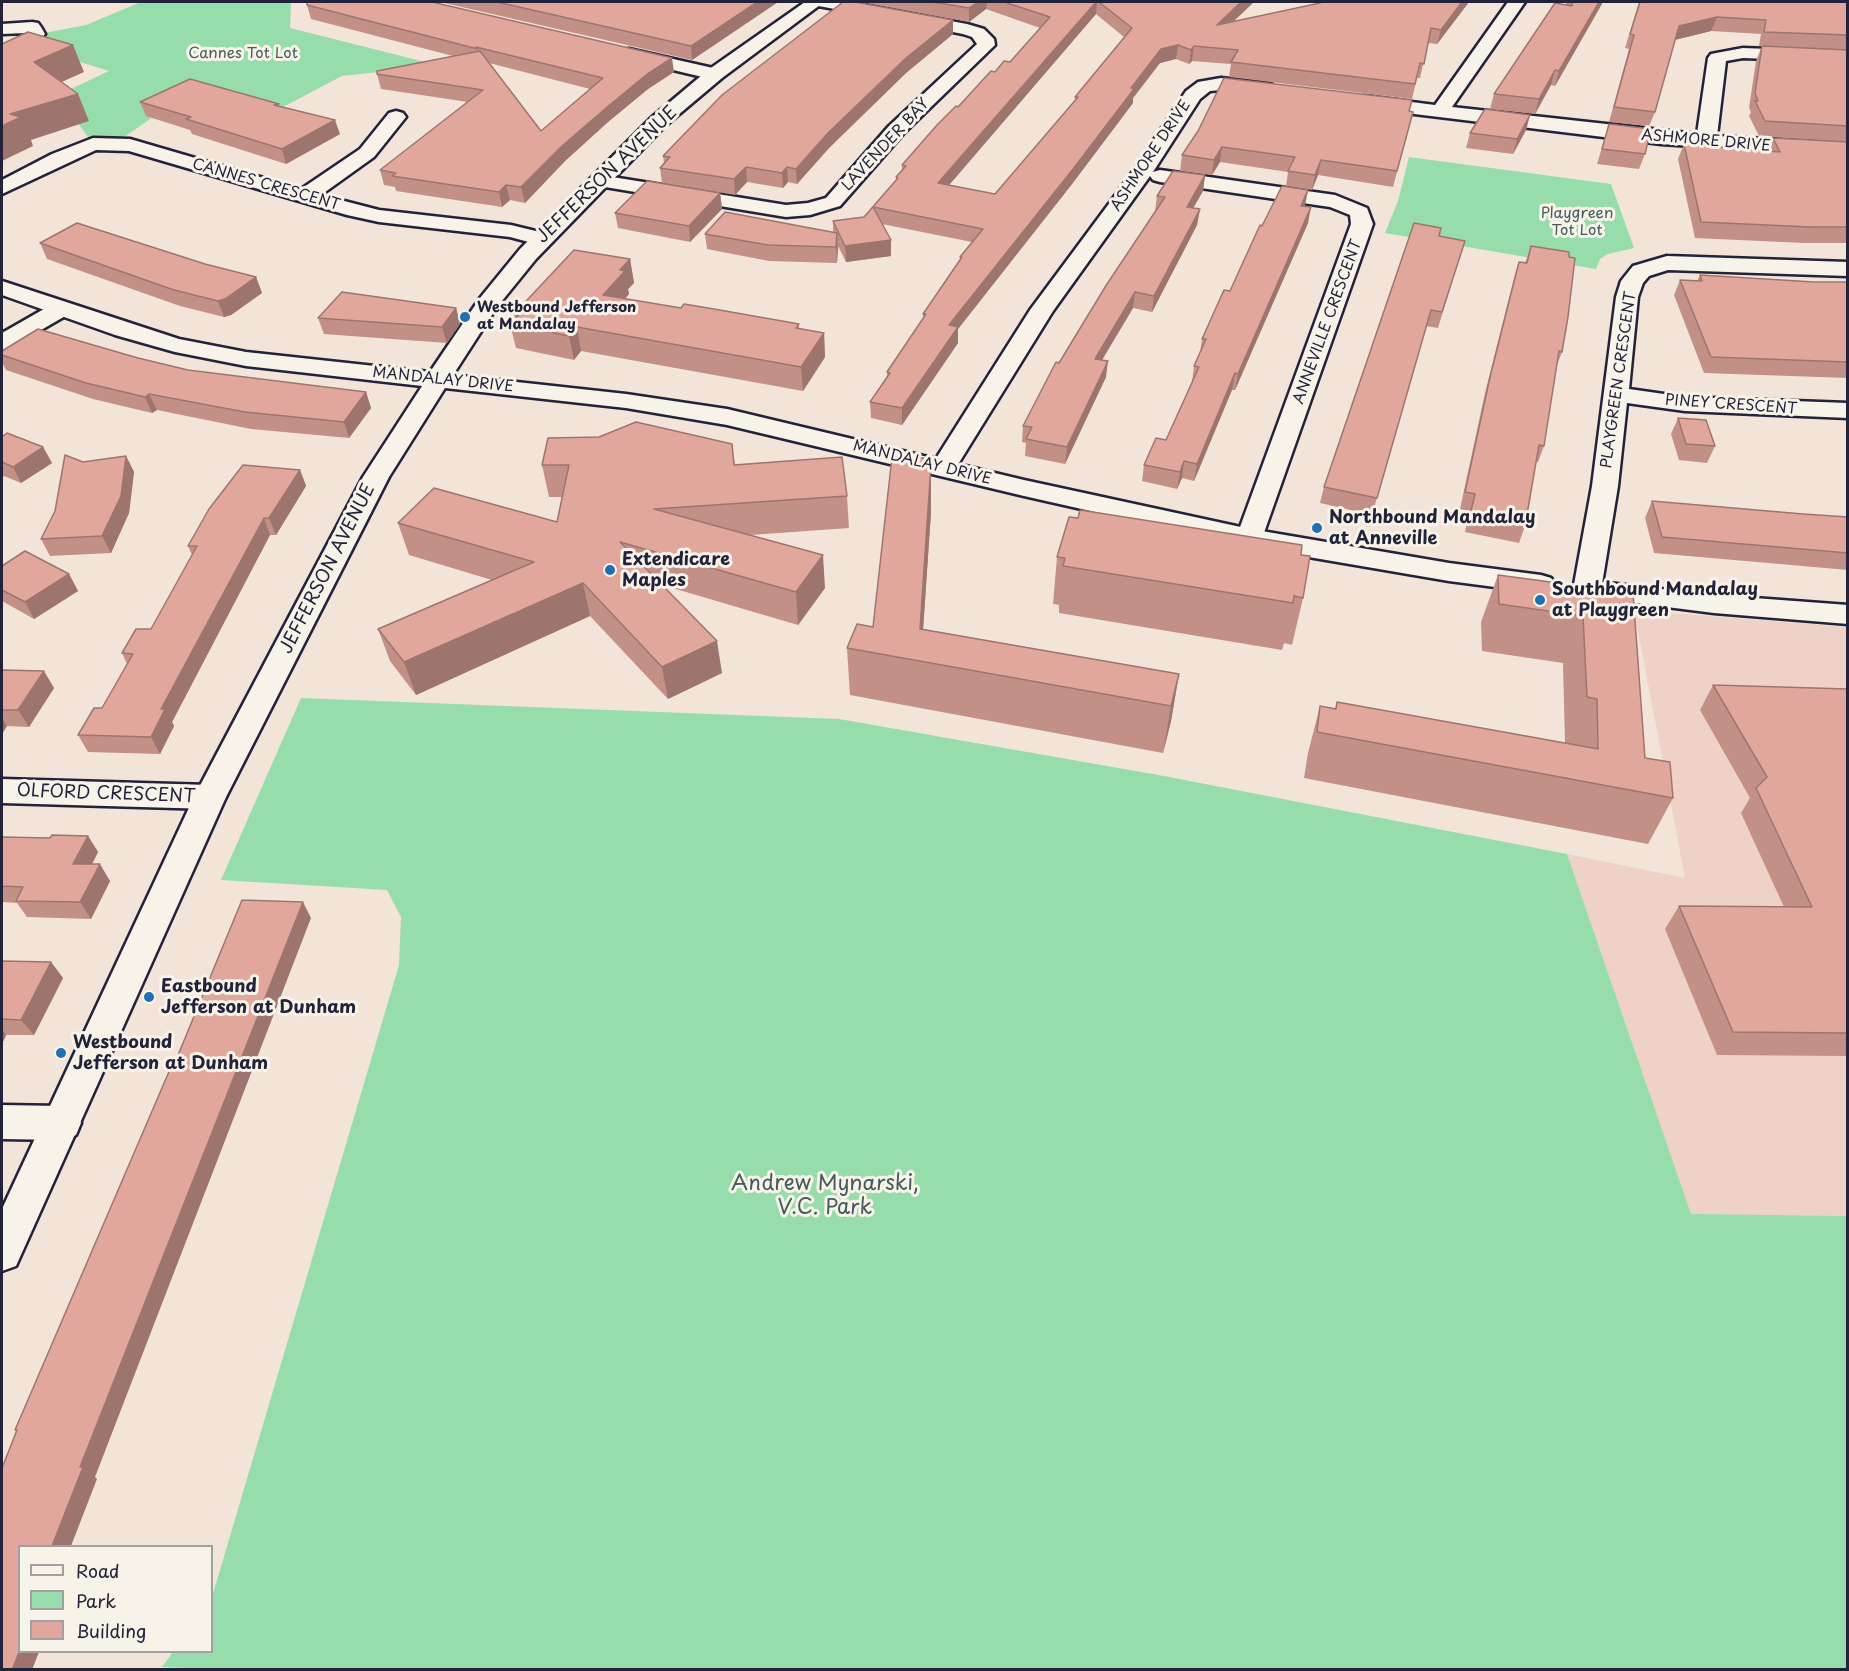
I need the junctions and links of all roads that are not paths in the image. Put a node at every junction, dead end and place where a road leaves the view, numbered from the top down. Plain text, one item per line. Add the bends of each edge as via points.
1 (815, 2) edge
2 (824, 2) edge
3 (1516, 2) edge
4 (2, 28) edge
5 (611, 50) edge
6 (2, 56) edge
7 (1848, 57) edge
8 (715, 74) junction
9 (1290, 92) edge
10 (1347, 99) edge
11 (1440, 111) junction
12 (396, 117) dead end
13 (1706, 141) junction
14 (1848, 150) edge
15 (1142, 173) junction
16 (600, 181) junction
17 (2, 188) edge
18 (305, 196) junction
19 (540, 239) junction
20 (1848, 269) edge
21 (2, 288) edge
22 (59, 310) junction
23 (2, 343) edge
24 (438, 379) junction
25 (1615, 394) junction
26 (1848, 411) edge
27 (943, 468) junction
28 (1250, 538) junction
29 (1587, 590) junction
30 (1848, 615) edge
31 (2, 792) edge
32 (210, 797) junction
33 (2, 1122) edge
34 (62, 1124) junction
35 (2, 1252) edge

1 - 8 street, JEFFERSON AVENUE
2 - 16 street, LAVENDER BAY via 967,29 978,33 986,45 915,112 833,202 786,211
3 - 11 street
4 - 6 street via 32,27 36,34 21,48
5 - 8 street
7 - 13 street via 1743,53 1717,58
8 - 16 street, JEFFERSON AVENUE via 658,122
9 - 15 street, ASHMORE DRIVE via 1221,84 1205,86 1192,95
10 - 11 street, ASHMORE DRIVE
11 - 13 street, ASHMORE DRIVE
12 - 18 street via 368,153
13 - 14 street, ASHMORE DRIVE
15 - 27 street, ASHMORE DRIVE via 1042,310
15 - 28 street, ANNEVILLE CRESCENT via 1335,201 1360,212 1362,224 1355,247
16 - 19 street, JEFFERSON AVENUE
17 - 18 street, CANNES CRESCENT via 80,149 93,144 114,144 130,145
18 - 19 street, CANNES CRESCENT via 379,216 511,231
19 - 24 street, JEFFERSON AVENUE via 488,303
20 - 25 street, PLAYGREEN CRESCENT via 1667,263 1641,271 1632,281 1627,297
21 - 22 street, MANDALAY DRIVE
22 - 23 street
22 - 24 street, MANDALAY DRIVE via 175,345 246,358
24 - 27 street, MANDALAY DRIVE via 626,400 727,417
24 - 32 street, JEFFERSON AVENUE via 376,477
25 - 26 street, PINEY CRESCENT via 1685,404
25 - 29 street, PLAYGREEN CRESCENT via 1605,486
27 - 28 street, MANDALAY DRIVE
28 - 29 street, MANDALAY DRIVE via 1449,572
29 - 30 street, MANDALAY DRIVE
31 - 32 street, OLFORD CRESCENT
32 - 34 street, JEFFERSON AVENUE
33 - 34 street
34 - 35 street, JEFFERSON AVENUE

